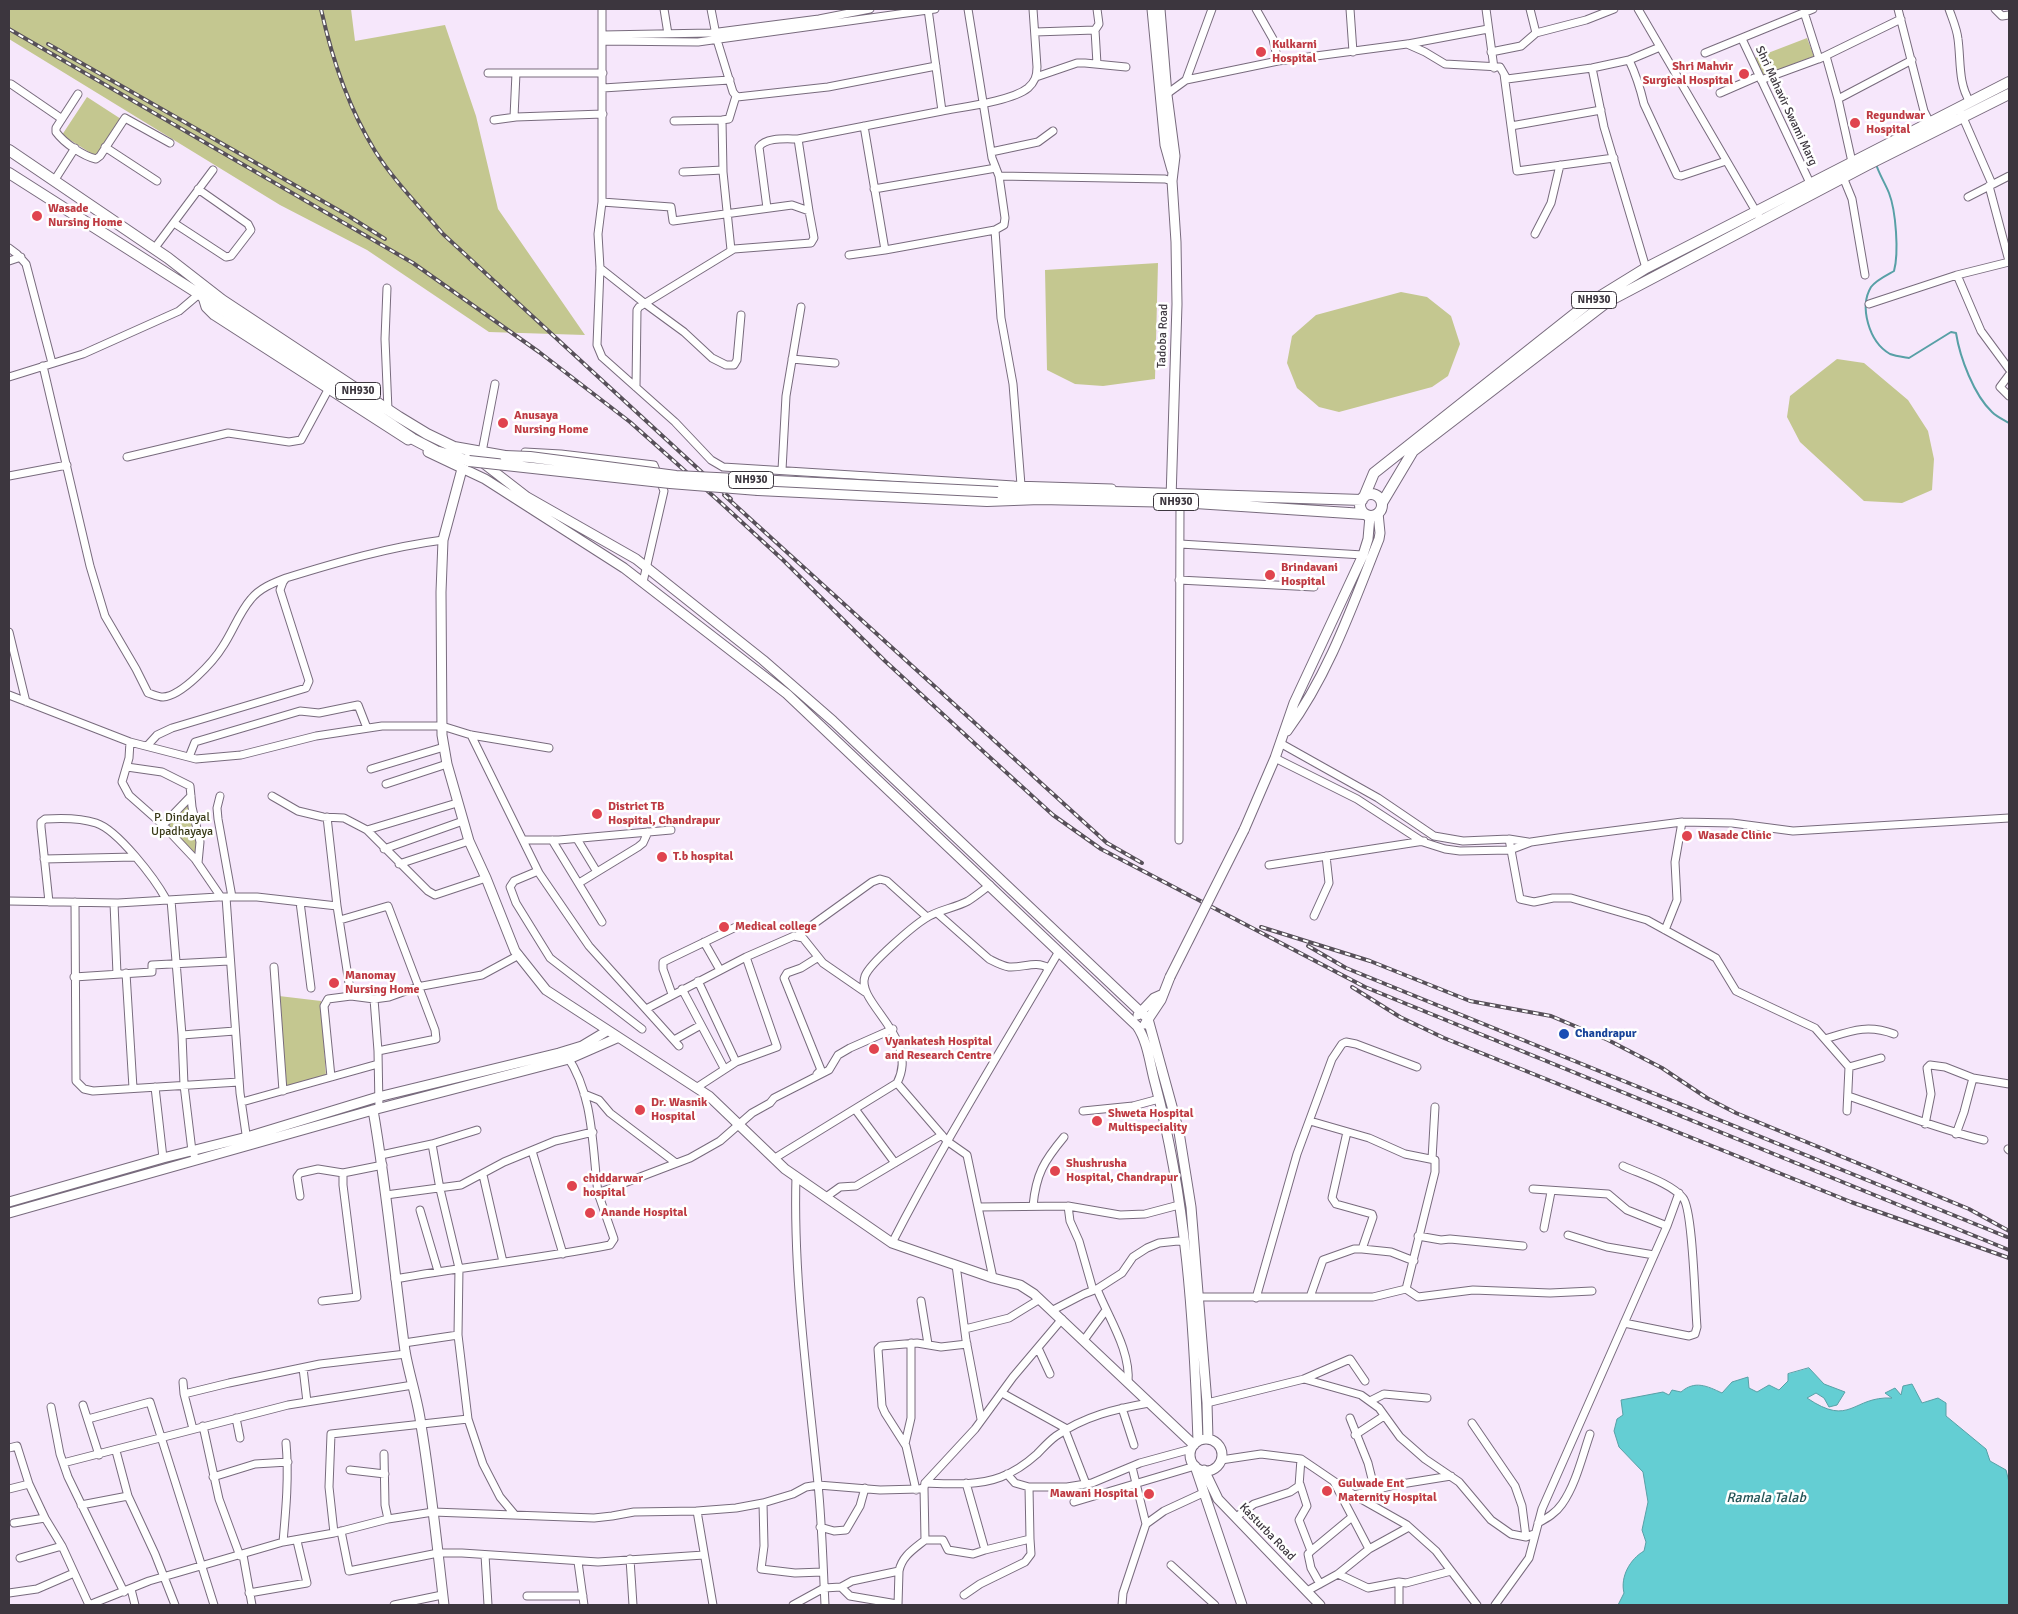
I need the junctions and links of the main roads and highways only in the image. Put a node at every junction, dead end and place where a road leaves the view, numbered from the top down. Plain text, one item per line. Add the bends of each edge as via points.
1 (1152, 9) edge
2 (1160, 9) edge
3 (2009, 82) edge
4 (2009, 94) edge
5 (1164, 96) junction
6 (1961, 113) junction
7 (9, 150) edge
8 (1888, 150) junction
9 (1865, 161) junction
10 (9, 172) edge
11 (1758, 215) junction
12 (201, 296) junction
13 (465, 449) junction
14 (462, 469) junction
15 (1363, 498) junction
16 (1174, 499) junction
17 (1382, 503) junction
18 (1371, 514) junction
19 (680, 593) junction
20 (671, 604) junction
21 (1281, 741) junction
22 (858, 746) junction
23 (852, 754) junction
24 (1061, 937) junction
25 (1056, 950) junction
26 (1163, 994) junction
27 (1140, 1012) junction
28 (1148, 1019) junction
29 (1133, 1021) junction
30 (1140, 1030) junction
31 (607, 1031) junction
32 (617, 1038) junction
33 (567, 1055) junction
34 (376, 1109) junction
35 (248, 1142) junction
36 (9, 1202) edge
37 (9, 1213) edge
38 (1198, 1443) junction
39 (1195, 1466) junction
40 (1204, 1470) junction
41 (444, 1605) edge
42 (1242, 1605) edge
43 (1320, 1605) edge

1 - 5 main road, Tadoba Road
2 - 5 main road, Tadoba Road
3 - 6 highway, NH930 via 1967,96
4 - 6 highway, NH930
5 - 16 main road, Tadoba Road via 1174,156 1172,181 1177,304
6 - 8 highway, NH930
6 - 8 highway, NH930 via 1930,122
7 - 13 highway, NH930 via 154,249 222,300 388,410 427,434
8 - 9 highway, NH930
9 - 11 highway, NH930 via 1843,178
9 - 11 highway, NH930 via 1852,162 1810,183
10 - 12 highway, NH930
11 - 15 highway, NH930 via 1646,268 1586,305 1374,473
11 - 17 highway, NH930 via 1601,306 1413,451
12 - 14 main road via 214,315 386,428
12 - 16 highway, NH930, bridge via 413,439 436,451 468,461 739,488 987,501
13 - 16 highway, NH930, bridge via 676,476 998,492 1134,493
13 - 19 main road via 527,497 636,559
14 - 20 main road via 485,479 643,582
14 - 31 main road via 443,540 441,592 442,726 457,803 469,841 515,951 546,990
15 - 16 highway, NH930
15 - 17 highway, NH930 via 1373,494
15 - 18 highway via 1360,508
16 - 18 highway, NH930
17 - 18 highway, NH930 via 1382,508
18 - 21 main road via 1362,555 1294,703
18 - 21 main road via 1380,533 1379,539 1348,616 1304,708
19 - 20 main road
19 - 22 main road via 763,660
20 - 23 main road via 787,694
21 - 26 main road, bridge via 1244,830
22 - 23 main road
22 - 24 main road
23 - 25 main road
24 - 25 main road
24 - 27 main road
25 - 29 main road
26 - 27 main road
26 - 28 main road
27 - 28 main road
27 - 29 main road
28 - 30 main road
28 - 38 main road via 1179,1132 1191,1207 1207,1403
29 - 30 main road
30 - 38 main road via 1169,1136 1185,1242
31 - 32 main road
31 - 33 main road
32 - 33 main road
32 - 38 main road via 709,1096 796,1176 892,1243 1020,1285 1053,1310 1149,1403
33 - 34 main road
33 - 35 main road via 378,1097
34 - 35 main road
34 - 41 main road via 395,1279 421,1424
35 - 36 main road via 163,1158
35 - 37 main road
38 - 39 main road via 1191,1460
38 - 40 main road via 1212,1440 1222,1450 1221,1460 1214,1468
39 - 40 main road
39 - 42 main road
40 - 43 main road, Kasturba Road via 1218,1499

